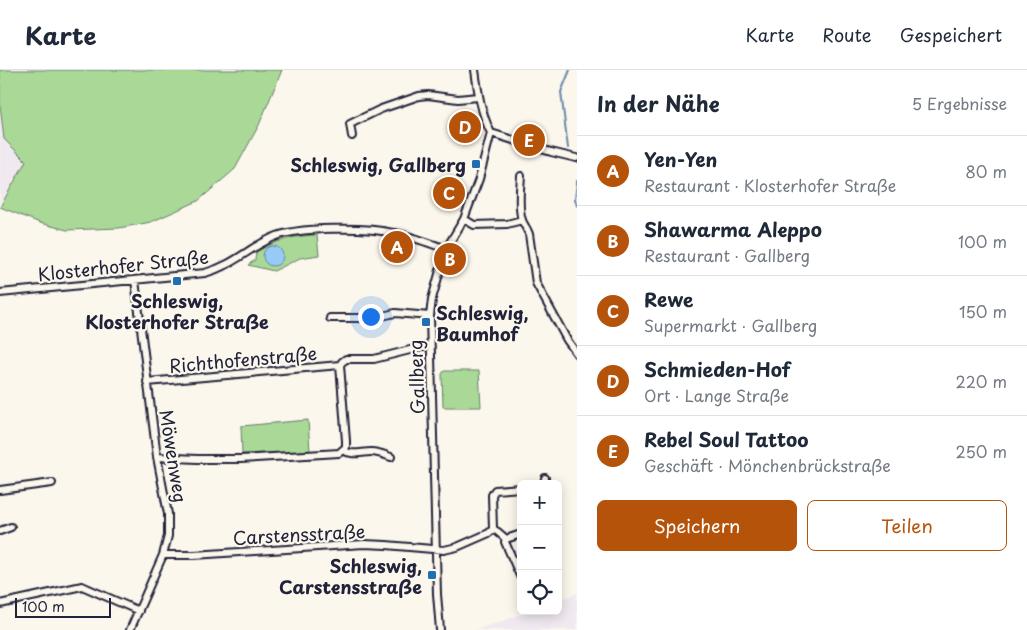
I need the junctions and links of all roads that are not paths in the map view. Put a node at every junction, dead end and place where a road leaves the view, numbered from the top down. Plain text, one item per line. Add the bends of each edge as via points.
1 (475, 70) edge
2 (478, 97) junction
3 (491, 133) junction
4 (352, 136) dead end
5 (576, 158) edge
6 (521, 176) dead end
7 (464, 218) junction
8 (522, 220) junction
9 (446, 249) junction
10 (135, 280) junction
11 (0, 293) edge
12 (430, 316) junction
13 (330, 318) dead end
14 (430, 345) junction
15 (577, 354) edge
16 (340, 365) junction
17 (148, 382) junction
18 (343, 450) junction
19 (157, 457) junction
20 (391, 457) dead end
21 (52, 483) dead end
22 (517, 488) edge
23 (0, 490) edge
24 (12, 527) dead end
25 (493, 529) junction
26 (0, 531) edge
27 (517, 535) edge
28 (506, 539) junction
29 (436, 549) junction
30 (163, 555) junction
31 (517, 570) edge
32 (0, 604) edge
33 (138, 611) junction
34 (130, 630) edge
35 (440, 630) edge

1 - 2 street
2 - 3 street
2 - 4 street via 419,96 350,124
3 - 5 street
3 - 7 street, Gallberg
6 - 8 street
7 - 8 street via 474,224 507,224
7 - 9 street, Gallberg
8 - 15 street via 527,228 536,283
9 - 10 street, Klosterhofer Straße via 417,238 376,229 313,230 274,237 221,269
9 - 12 street, Gallberg
10 - 11 street, Klosterhofer Straße
10 - 17 street, Möwenweg
12 - 13 street via 395,313 374,318
12 - 14 street, Gallberg
14 - 16 street, Richthofenstraße via 374,359 346,360
14 - 29 street, Gallberg
16 - 17 street, Richthofenstraße
16 - 18 street via 346,441
17 - 19 street, Möwenweg
18 - 19 street via 334,454 240,459
18 - 20 street via 352,454 379,452
19 - 30 street, Möwenweg via 168,514 168,536
21 - 23 street
22 - 25 street via 495,490 492,495
24 - 26 street
25 - 28 street
25 - 29 street, Carstensstraße via 457,547
27 - 28 street
28 - 31 street
29 - 30 street, Carstensstraße via 364,544
29 - 35 street, Gallberg
30 - 33 street, Möwenweg
32 - 33 street via 82,586
33 - 34 street, Möwenweg

